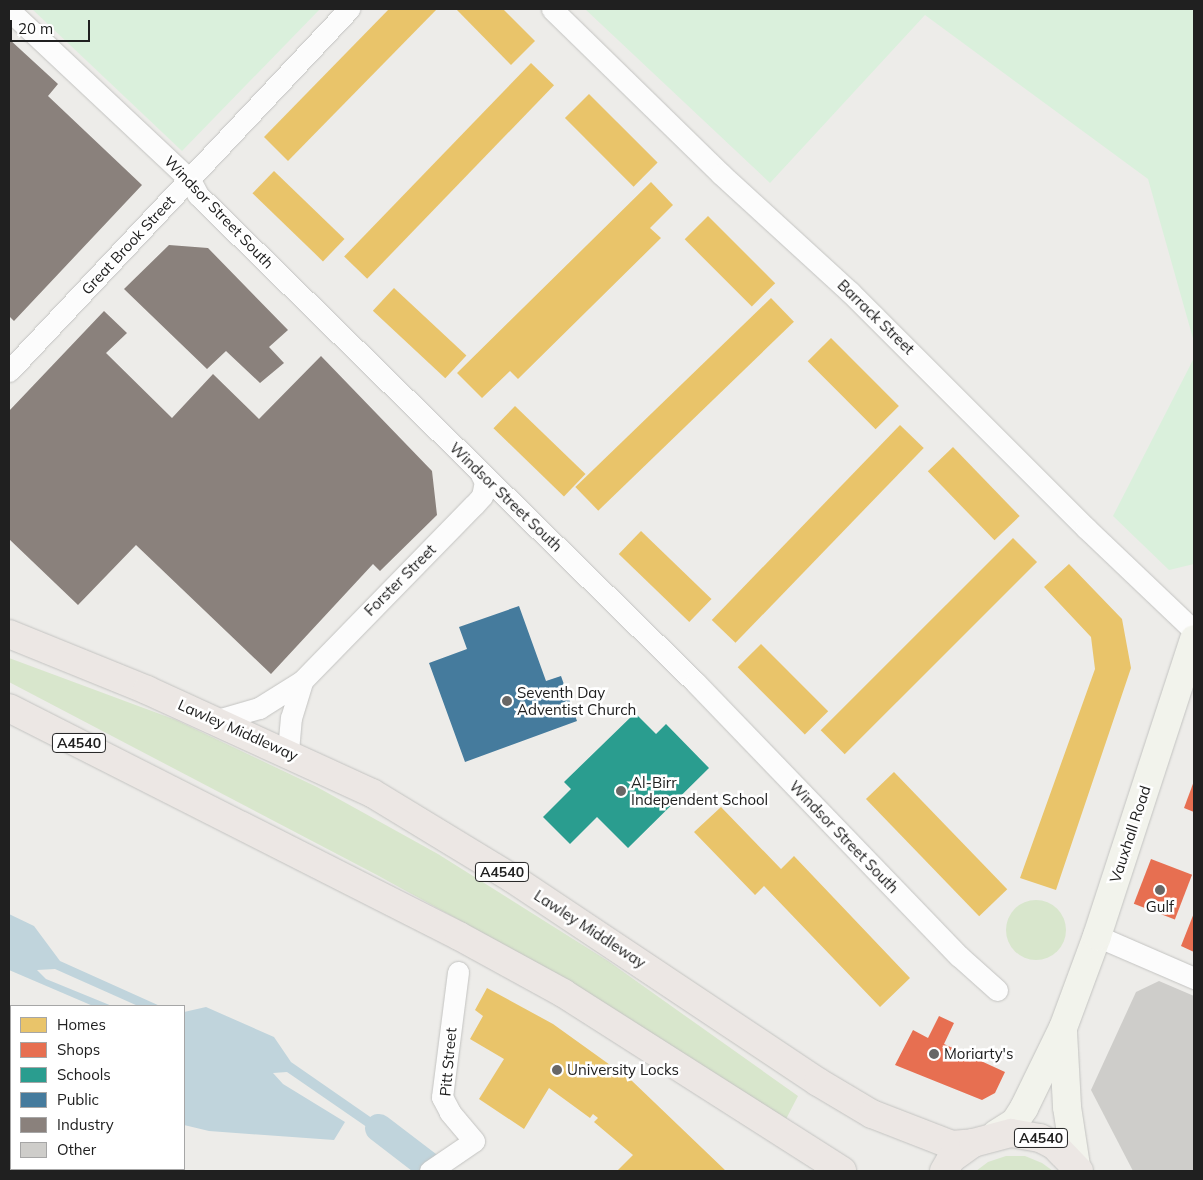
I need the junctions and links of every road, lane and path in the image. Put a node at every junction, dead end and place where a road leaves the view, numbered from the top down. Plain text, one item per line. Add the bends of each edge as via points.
1 (349, 9) edge
2 (552, 9) edge
3 (9, 10) edge
4 (190, 180) junction
5 (9, 371) edge
6 (482, 474) junction
7 (1194, 630) edge
8 (9, 634) edge
9 (1194, 639) edge
10 (302, 681) junction
11 (9, 708) edge
12 (218, 720) junction
13 (288, 752) junction
14 (1097, 936) junction
15 (458, 972) dead end
16 (1194, 978) edge
17 (997, 990) dead end
18 (1063, 1028) junction
19 (984, 1138) junction
20 (436, 1167) edge
21 (1077, 1169) edge
22 (842, 1171) edge
23 (944, 1171) edge

1 - 4 street, Great Brook Street
2 - 7 street, Barrack Street via 721,174 850,292 1086,528
3 - 4 street, Windsor Street South
4 - 5 street, Great Brook Street
4 - 6 street, Windsor Street South via 198,195
6 - 10 street, Forster Street via 484,488 474,505
6 - 17 street, Windsor Street South via 683,670 959,956
8 - 12 highway, Lawley Middleway / A4540
9 - 14 main road, Vauxhall Road
10 - 12 street, Forster Street via 259,708
10 - 13 street, Forster Street via 290,718
11 - 22 highway, A4540 via 312,860 563,993
12 - 13 highway, Lawley Middleway / A4540
13 - 19 highway, Lawley Middleway / A4540 via 372,793 512,878 818,1082 872,1114 952,1146
14 - 16 street
14 - 18 main road, Vauxhall Road
15 - 20 street, Pitt Street via 442,1097 474,1141
18 - 19 main road, Vauxhall Road via 1015,1122
18 - 21 main road, Vauxhall Road via 1067,1107
19 - 21 highway, A4540 via 1011,1132 1040,1138 1066,1154
19 - 23 highway via 952,1159

